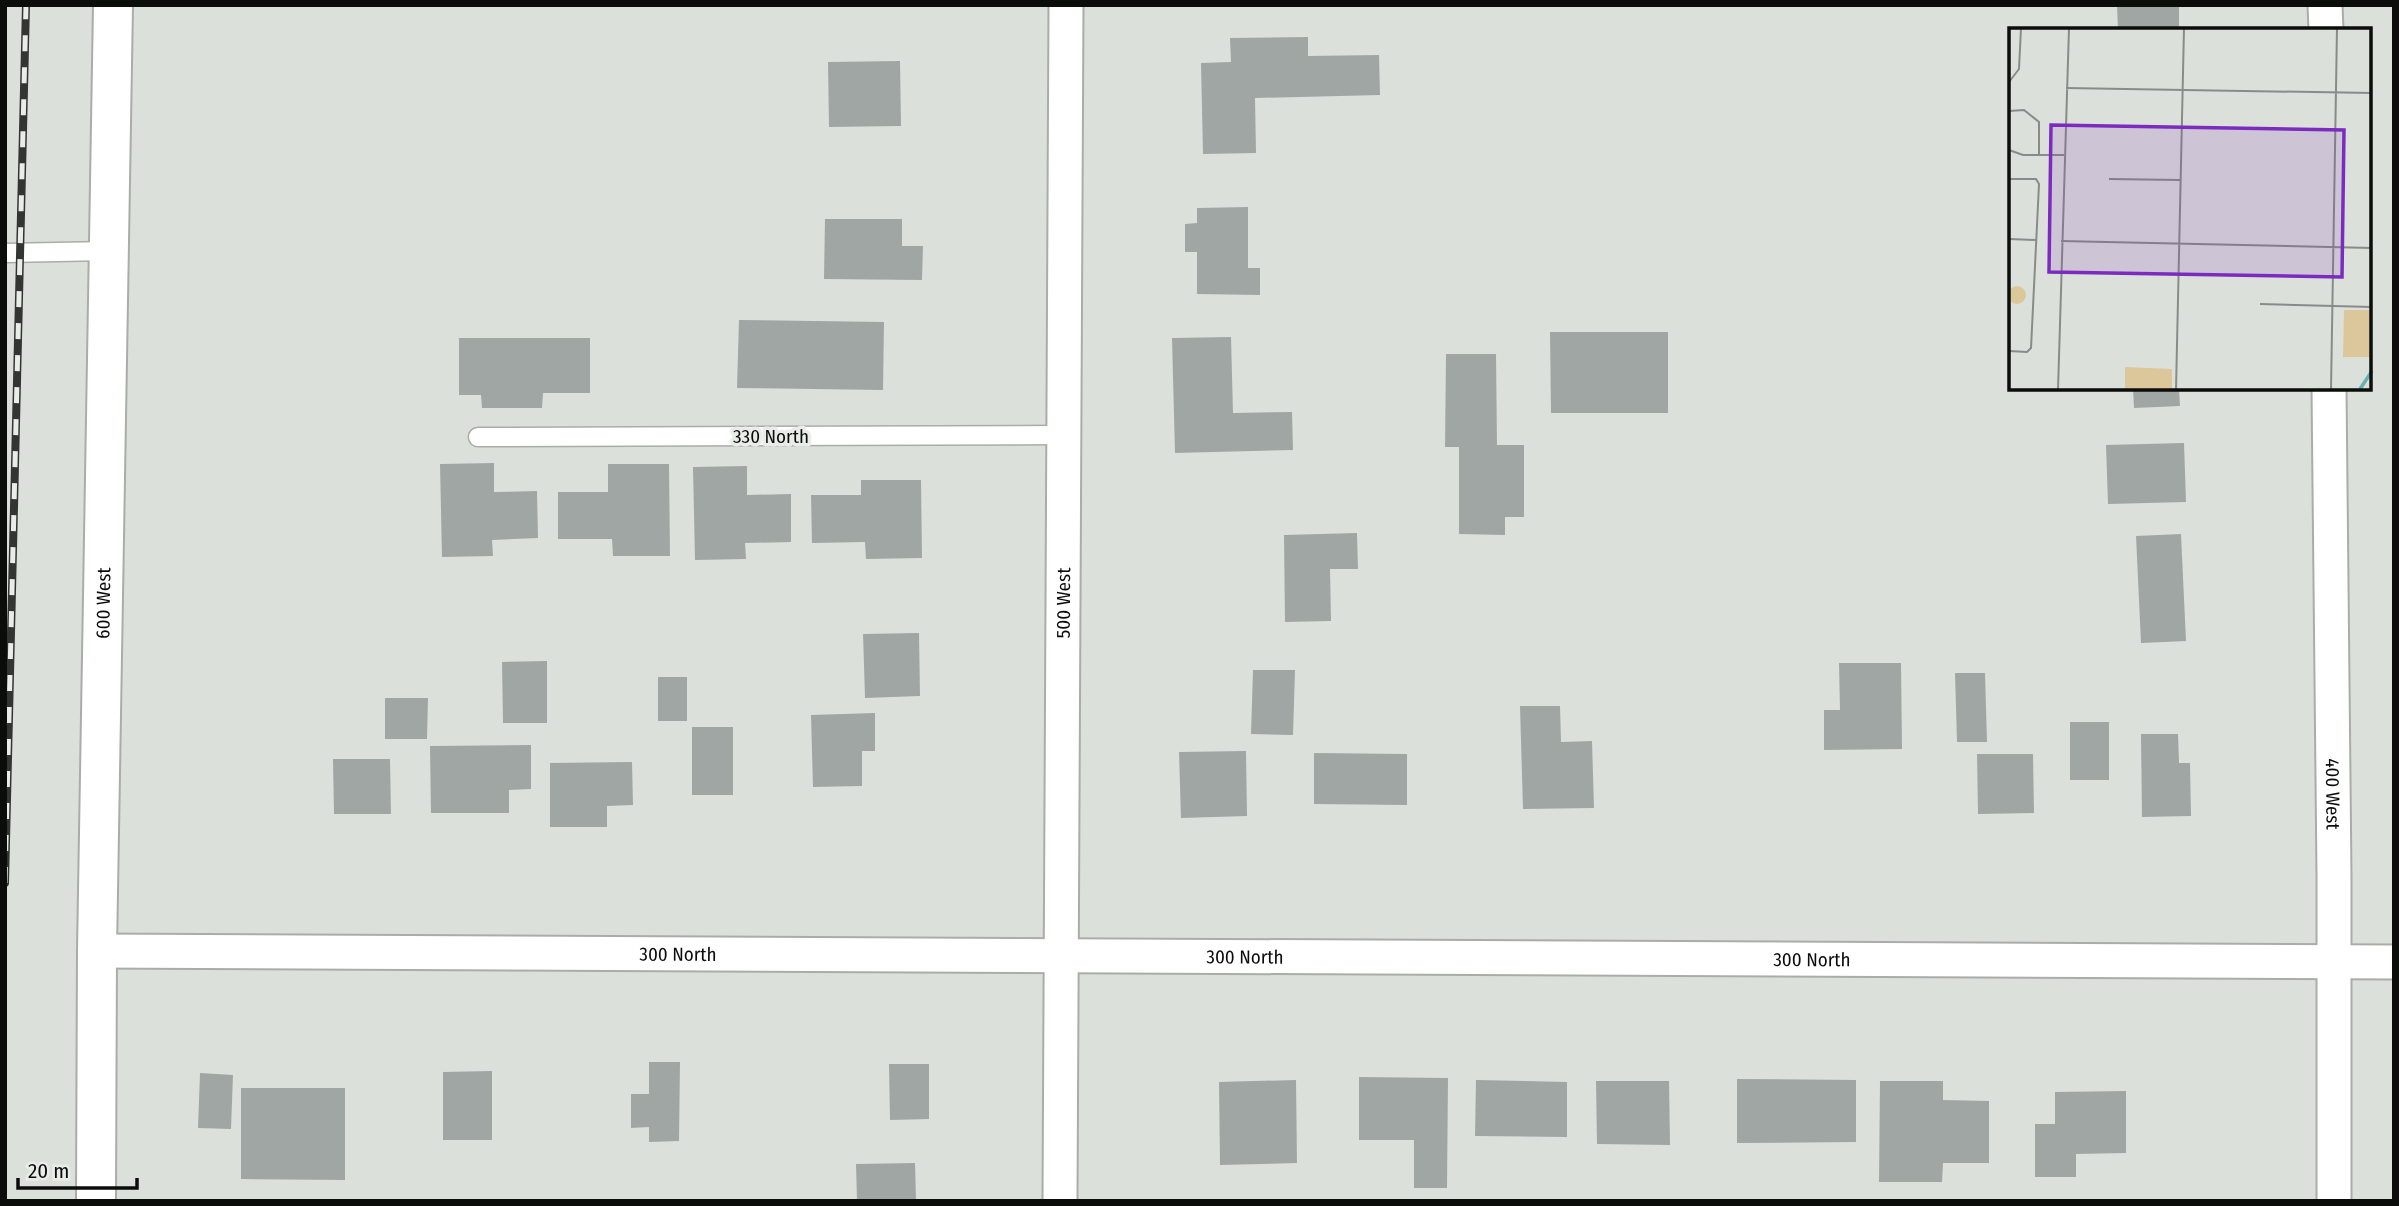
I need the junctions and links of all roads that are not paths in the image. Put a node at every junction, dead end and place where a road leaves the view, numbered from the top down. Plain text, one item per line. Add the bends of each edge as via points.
1 (113, 5) edge
2 (1066, 5) edge
3 (2325, 5) edge
4 (2326, 28) edge
5 (108, 251) junction
6 (5, 253) edge
7 (2329, 390) edge
8 (1064, 435) junction
9 (478, 437) dead end
10 (97, 951) junction
11 (1061, 956) junction
12 (2335, 961) junction
13 (2394, 962) edge
14 (96, 1201) edge
15 (1060, 1201) edge
16 (2334, 1201) edge

1 - 5 main road, 600 West
2 - 8 street, 500 West
3 - 4 street
5 - 6 lane
5 - 10 main road, 600 West
7 - 12 street, 400 West
8 - 9 lane, 330 North
8 - 11 street, 500 West
10 - 11 street, 300 North
10 - 14 main road, 600 West
11 - 12 street, 300 North
11 - 15 street, 500 West
12 - 13 street, 300 North
12 - 16 street, 400 West

